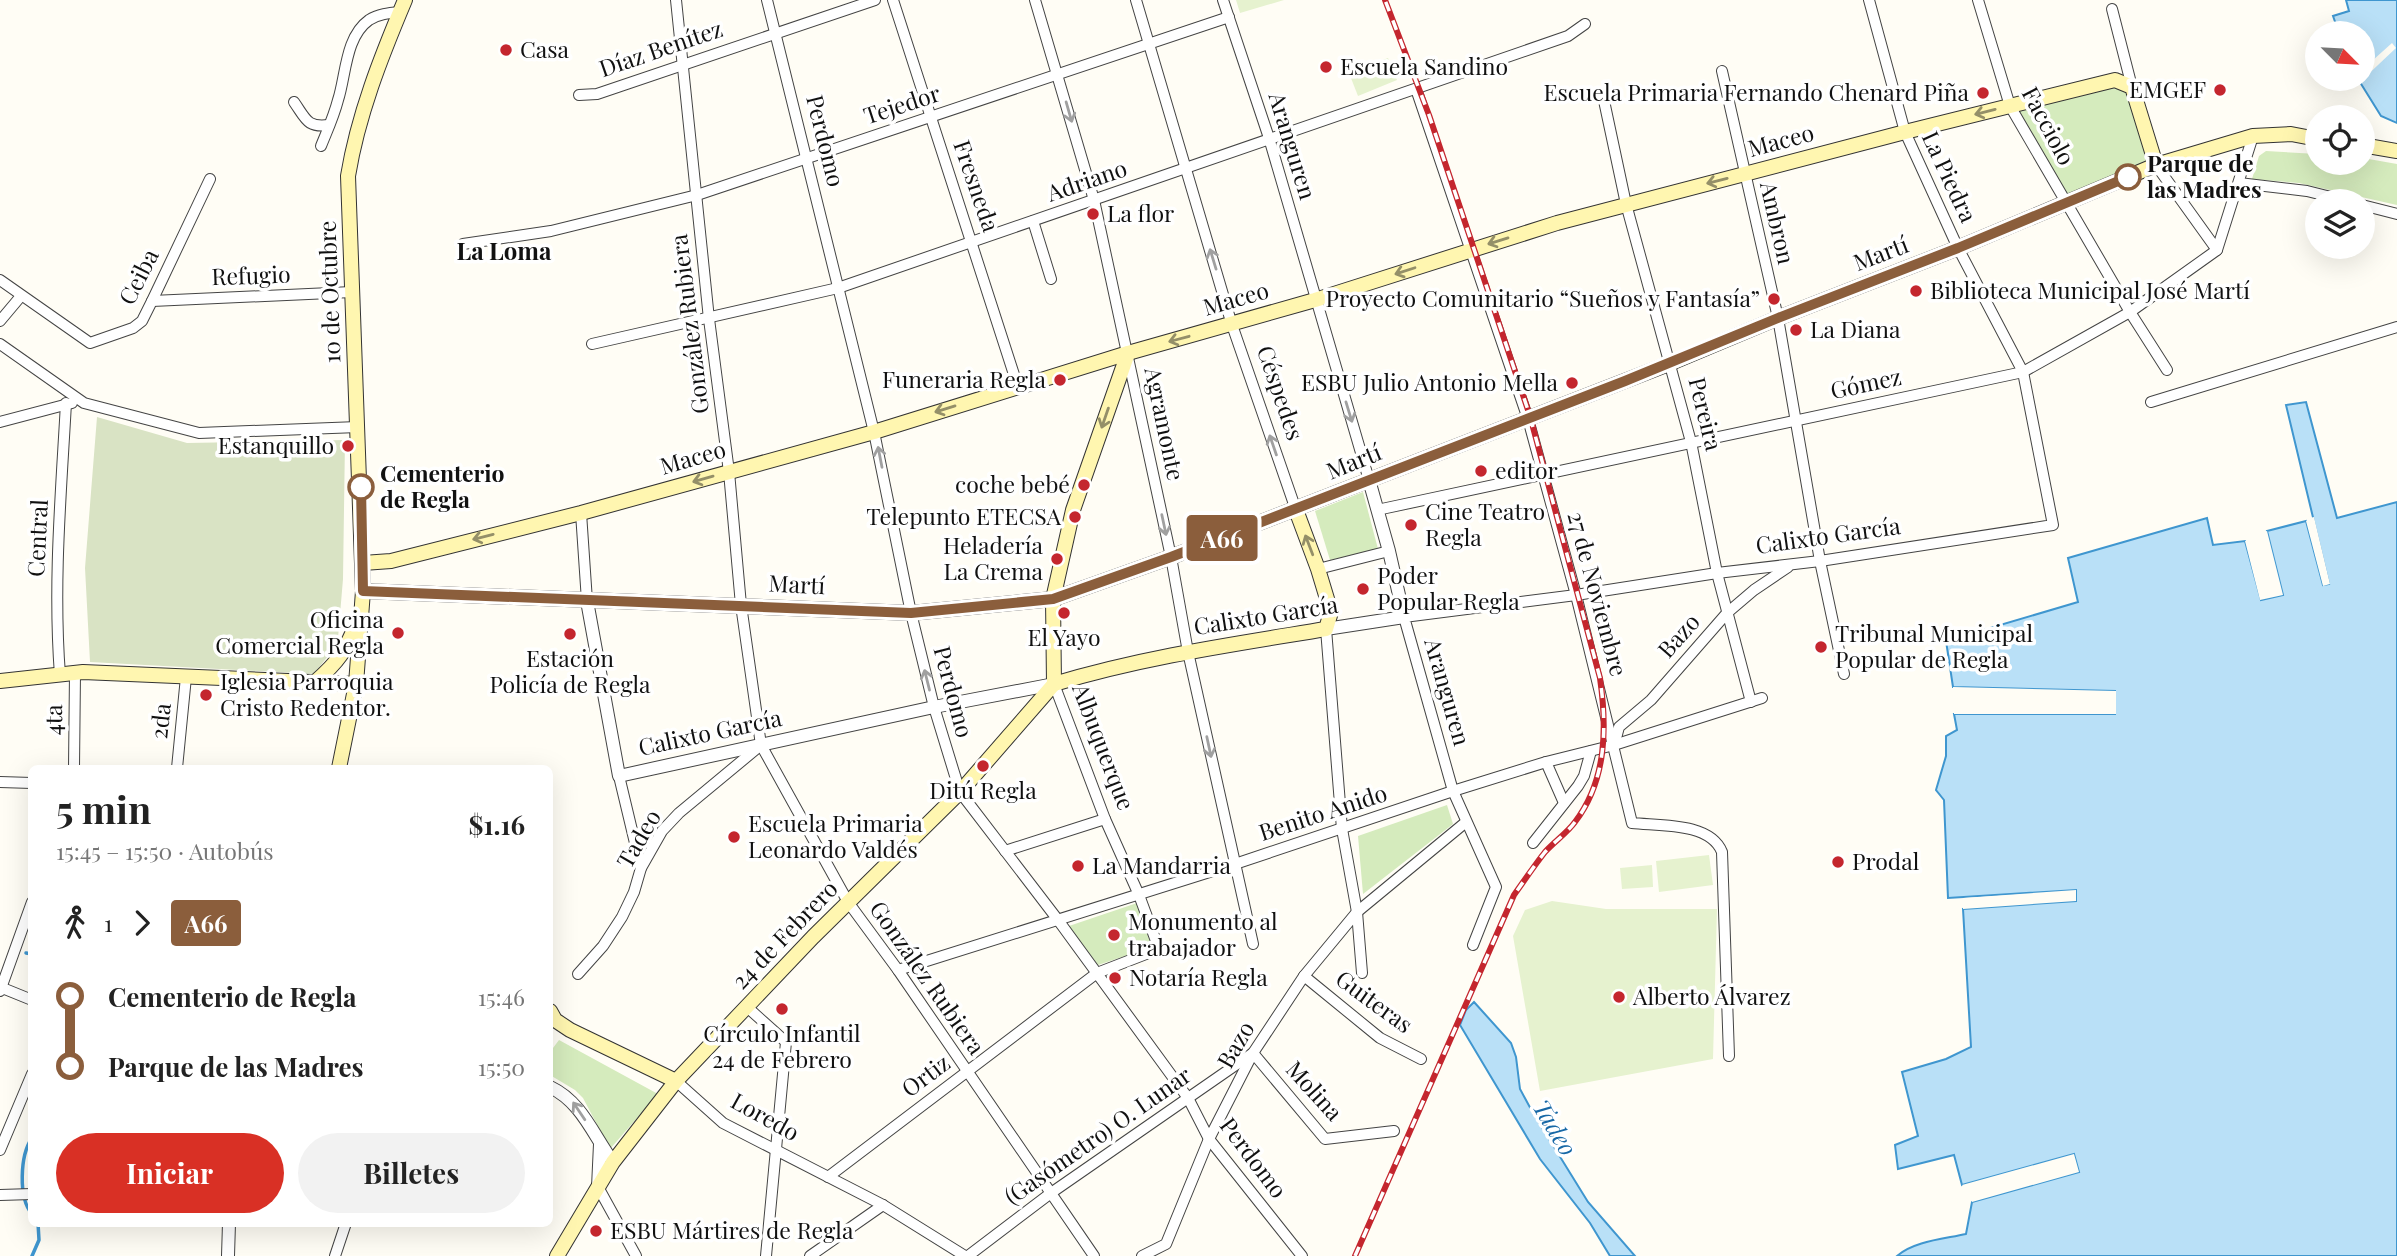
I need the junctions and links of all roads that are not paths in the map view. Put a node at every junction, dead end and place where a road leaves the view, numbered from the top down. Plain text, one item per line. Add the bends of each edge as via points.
1 (676, 0) edge
2 (768, 0) edge
3 (875, 0) edge
4 (893, 0) edge
5 (1035, 0) edge
6 (1136, 0) edge
7 (1223, 0) edge
8 (1869, 0) edge
9 (1978, 0) edge
10 (403, 3) edge
11 (2112, 9) dead end
12 (1228, 17) junction
13 (1585, 24) dead end
14 (776, 32) junction
15 (1148, 44) junction
16 (683, 64) junction
17 (1722, 71) dead end
18 (1058, 75) junction
19 (2128, 84) junction
20 (1416, 89) junction
21 (579, 94) dead end
22 (1603, 96) dead end
23 (294, 102) dead end
24 (2010, 106) junction
25 (930, 117) junction
26 (329, 125) junction
27 (1905, 132) junction
28 (2253, 136) junction
29 (2305, 137) edge
30 (1269, 138) junction
31 (321, 146) dead end
32 (2375, 147) edge
33 (2397, 151) edge
34 (808, 159) junction
35 (2156, 165) junction
36 (1186, 169) junction
37 (1744, 174) junction
38 (210, 179) dead end
39 (2239, 183) junction
40 (2305, 191) edge
41 (697, 195) junction
42 (1094, 200) junction
43 (2066, 202) junction
44 (1626, 204) junction
45 (2375, 208) edge
46 (2397, 214) edge
47 (1033, 221) junction
48 (972, 242) junction
49 (463, 244) dead end
50 (1958, 248) junction
51 (1471, 250) junction
52 (2217, 250) junction
53 (1051, 279) dead end
54 (0, 280) edge
55 (838, 288) junction
56 (352, 292) junction
57 (21, 296) junction
58 (1315, 300) junction
59 (152, 301) junction
60 (2130, 312) junction
61 (1778, 318) junction
62 (709, 319) junction
63 (0, 321) edge
64 (1232, 325) junction
65 (2397, 327) edge
66 (0, 344) edge
67 (592, 344) dead end
68 (1128, 353) junction
69 (1671, 363) junction
70 (2167, 370) dead end
71 (2023, 372) junction
72 (1018, 387) junction
73 (2151, 402) dead end
74 (66, 403) junction
75 (84, 403) junction
76 (1528, 419) junction
77 (1796, 420) junction
78 (0, 422) edge
79 (358, 426) junction
80 (874, 432) junction
81 (1691, 442) junction
82 (729, 472) junction
83 (1543, 473) junction
84 (1369, 480) junction
85 (1296, 510) junction
86 (1377, 510) junction
87 (581, 513) junction
88 (2053, 525) joint
89 (1389, 551) junction
90 (1171, 557) junction
91 (1820, 561) junction
92 (363, 563) junction
93 (1790, 565) junction
94 (1318, 569) junction
95 (1717, 573) junction
96 (363, 591) junction
97 (395, 592) junction
98 (1576, 595) junction
99 (1053, 599) junction
100 (587, 601) junction
101 (741, 605) junction
102 (911, 613) junction
103 (1727, 613) junction
104 (362, 616) junction
105 (1404, 617) junction
106 (1326, 629) junction
107 (1188, 652) junction
108 (75, 673) junction
109 (1844, 674) dead end
110 (60, 675) junction
111 (187, 677) junction
112 (0, 681) edge
113 (314, 683) junction
114 (356, 684) junction
115 (1054, 684) junction
116 (1756, 700) joint
117 (934, 707) junction
118 (761, 745) junction
119 (1614, 745) junction
120 (1591, 751) junction
121 (1546, 762) junction
122 (74, 765) edge
123 (177, 765) edge
124 (340, 765) edge
125 (619, 776) junction
126 (0, 782) edge
127 (28, 783) edge
128 (1453, 791) junction
129 (960, 792) junction
130 (1564, 803) junction
131 (1105, 819) junction
132 (1466, 822) junction
133 (1342, 829) junction
134 (1532, 842) dead end
135 (1005, 851) junction
136 (1235, 864) junction
137 (641, 868) junction
138 (1139, 895) junction
139 (848, 902) junction
140 (1357, 912) junction
141 (28, 913) edge
142 (1058, 920) junction
143 (1252, 944) dead end
144 (1473, 946) dead end
145 (1159, 949) joint
146 (898, 971) junction
147 (1362, 973) dead end
148 (578, 974) dead end
149 (1097, 974) junction
150 (1304, 976) junction
151 (0, 988) edge
152 (28, 998) edge
153 (747, 1007) junction
154 (553, 1016) edge
155 (1253, 1053) junction
156 (1729, 1056) dead end
157 (1421, 1059) dead end
158 (967, 1072) junction
159 (676, 1081) junction
160 (28, 1084) edge
161 (553, 1088) edge
162 (1188, 1098) junction
163 (1394, 1131) dead end
164 (1209, 1139) junction
165 (600, 1144) junction
166 (0, 1150) edge
167 (775, 1150) junction
168 (614, 1162) junction
169 (828, 1177) junction
170 (598, 1186) junction
171 (28, 1194) edge
172 (1051, 1194) junction
173 (0, 1195) edge
174 (883, 1205) junction
175 (229, 1227) edge
176 (345, 1227) edge
177 (1166, 1244) junction
178 (228, 1256) edge
179 (335, 1256) edge
180 (557, 1256) edge
181 (636, 1256) edge
182 (766, 1256) edge
183 (810, 1256) edge
184 (967, 1256) edge
185 (1094, 1256) edge
186 (1142, 1256) edge
187 (1166, 1256) edge
188 (1302, 1256) edge

1 - 16 street, González Rubiera
2 - 14 street, Perdomo
3 - 14 street, Díaz Benítez
4 - 25 street, Fresneda
5 - 18 street, Agramonte
6 - 15 street, Céspedes
7 - 12 street, Aranguren
8 - 27 street, La Piedra
9 - 24 street, Facciolo
10 - 26 street via 368,21 358,32
10 - 56 main road, 10 de Octubre via 376,73 348,176
11 - 19 street
12 - 15 street, Tejedor
12 - 30 street, Aranguren
13 - 20 street, Adriano via 1568,36
14 - 16 street, Díaz Benítez
14 - 34 street, Perdomo
15 - 18 street, Tejedor
15 - 36 street, Céspedes
16 - 21 street, Díaz Benítez via 597,93
16 - 41 street, González Rubiera
17 - 37 street, Ambron
18 - 25 street, Tejedor
18 -> 42 street, Agramonte
19 - 24 main road, Maceo via 2115,80
19 - 35 main road
20 - 30 street, Adriano
20 - 51 street, 27 de Noviembre
22 - 44 street, Pereira
23 - 26 street via 310,124
24 -> 27 main road, Maceo
24 - 43 street, Facciolo
25 - 34 street, Tejedor
25 - 48 street, Fresneda
26 - 31 street
27 - 37 main road, Maceo
27 - 50 street, La Piedra
28 - 29 main road, Martí
28 - 35 main road, Martí
28 - 39 street
30 - 36 street, Adriano
30 - 58 street, Aranguren
32 - 33 main road
34 - 41 street, Tejedor
34 - 55 street, Perdomo
35 - 43 main road, Martí
35 - 52 street
36 - 42 street, Adriano
64 -> 36 street, Céspedes
37 -> 44 main road, Maceo
37 - 61 street, Ambron
38 - 59 street, Ceiba
39 - 40 street
39 - 52 street
41 - 49 street, Tejedor via 551,231
41 - 62 street, González Rubiera
42 - 47 street, Adriano
42 - 68 street, Agramonte
43 - 50 main road, Martí
43 - 60 street, Facciolo
44 -> 51 main road, Maceo
44 - 69 street, Pereira
45 - 46 street
47 - 48 street, Adriano
47 - 53 street
48 - 55 street, Adriano
48 - 72 street, Fresneda
50 - 61 main road, Martí
50 - 71 street, La Piedra
51 -> 58 main road, Maceo
51 - 76 street, 27 de Noviembre
52 - 60 street, Gómez
54 - 57 street, Ceiba
55 - 62 street, Adriano
55 - 80 street, Perdomo
56 - 59 street, Refugio
56 - 79 main road, 10 de Octubre
57 - 59 street, Ceiba via 90,343 133,328
57 - 63 street
58 - 64 main road, Maceo
58 -> 84 street, Aranguren
60 - 70 street, Facciolo
60 - 71 street, Gómez
61 - 69 main road, Martí
61 - 77 street, Ambron
62 - 67 street, Adriano
62 - 82 street, González Rubiera
64 -> 68 main road, Maceo
85 -> 64 street, Céspedes
65 - 73 street
66 - 75 street
68 - 72 main road, Maceo
68 -> 90 street, Agramonte
68 -> 99 main road, Albuquerque via 1073,510
69 - 76 main road, Martí
69 - 81 street, Pereira
71 - 77 street, Gómez
71 - 88 street, La Piedra
72 -> 80 main road, Maceo
74 - 75 street
74 - 78 street
74 - 110 street, Central via 56,620
75 - 79 street via 199,432
76 - 83 street, 27 de Noviembre
76 - 84 main road, Martí
77 - 81 street, Gómez
77 - 91 street, Ambron
79 - 92 main road, 10 de Octubre
80 - 82 main road, Maceo
102 -> 80 street, Perdomo
81 - 83 street, Gómez
81 - 95 street, Pereira
82 -> 87 main road, Maceo
82 - 101 street, González Rubiera
83 - 86 street, Gómez
83 - 98 street, 27 de Noviembre
84 - 85 main road, Martí
84 - 86 street, Aranguren
85 - 90 main road, Martí
94 -> 85 main road, Céspedes
86 - 89 street, Aranguren
87 -> 92 main road, Maceo via 391,561
87 - 100 street
88 - 91 street, Calixto García
89 - 94 street
89 - 105 street, Aranguren
90 - 99 main road, Martí
90 - 107 street, Agramonte
91 - 93 street, Calixto García
91 - 109 street, Ambron
92 - 96 main road, 10 de Octubre
93 - 95 street, Calixto García
93 - 103 street, Bazo
94 - 106 main road, Céspedes via 1331,612
95 - 98 street, Calixto García
95 - 103 street, Pereira
96 - 97 main road, Martí
96 - 104 main road, 10 de Octubre
97 - 100 main road, Martí
97 - 104 main road via 379,599
98 - 105 street, Calixto García
98 - 119 street, 27 de Noviembre
99 - 102 main road, Martí
99 - 115 main road, Albuquerque
100 - 101 main road, Martí
100 - 125 street
101 - 102 main road, Martí
101 - 118 street, González Rubiera
117 -> 102 street, Perdomo
103 - 116 street, Pereira
103 - 119 street, Bazo via 1651,700 1619,727
104 - 113 main road via 346,650
104 - 114 main road, 10 de Octubre
105 - 106 street, Calixto García
105 - 128 street, Aranguren
106 - 107 main road, Calixto García
106 - 133 street, Céspedes
107 - 115 main road, Calixto García
107 -> 136 street, Agramonte
108 - 110 main road
108 - 111 main road
108 - 122 street, 4ta
110 - 112 main road
111 - 113 main road
111 - 123 street, 2da
113 - 114 main road
114 - 124 main road, 10 de Octubre
115 - 117 street, Calixto García
115 - 129 main road, 24 de Febrero
115 - 131 street, Albuquerque
116 - 119 street, Benito Anido
117 - 118 street, Calixto García
117 - 129 street, Perdomo
118 - 125 street, Calixto García
118 - 137 street, Tadeo via 679,813 662,831
118 - 139 street, González Rubiera
119 - 120 street, Benito Anido
119 - 156 street, 27 de Noviembre via 1632,824 1691,830 1711,837 1722,852
120 - 121 street, Benito Anido
120 - 130 street via 1584,776
121 - 128 street, Benito Anido
121 - 130 street
125 - 137 street
126 - 127 street
128 - 132 street, Aranguren
128 - 133 street, Benito Anido
129 - 135 street, Perdomo
129 - 139 main road, 24 de Febrero
130 - 134 street
131 - 135 street
131 - 138 street, Albuquerque
132 - 140 street, Bazo
132 - 144 street, Aranguren via 1496,887
133 - 136 street, Benito Anido
133 - 140 street, Céspedes
135 - 142 street, Perdomo
136 - 138 street, Benito Anido
136 - 143 street, Agramonte
137 - 148 street, Tadeo via 622,917
138 - 142 street, Benito Anido
138 - 145 street, Albuquerque
139 - 146 street, González Rubiera
139 - 153 main road, 24 de Febrero
140 - 147 street, Céspedes
140 - 150 street, Bazo
141 - 151 street
142 - 146 street, Benito Anido
142 - 149 street, Perdomo
145 - 149 street, Ortiz
146 - 158 street, González Rubiera
149 - 158 street, Ortiz
149 - 162 street, Perdomo
150 - 155 street, Bazo
150 - 157 street, Guiteras via 1380,1038
151 - 152 street
153 - 159 main road, 24 de Febrero
153 - 167 street via 786,1042
154 - 159 main road, Loredo via 570,1030
155 - 162 street, (Gasómetro) O. Lunar
155 - 163 street, Molina via 1325,1139
155 - 164 street, Bazo
158 - 169 street, Ortiz
158 - 172 street, González Rubiera
159 - 167 street, Loredo via 723,1123
159 - 168 main road, 24 de Febrero
160 - 166 street
165 -> 161 street via 576,1104
162 - 164 street, Perdomo
162 - 172 street, (Gasómetro) O. Lunar
164 - 177 street, Bazo
164 - 188 street, Perdomo
165 - 168 street
165 - 170 street
167 - 169 street, Loredo
167 - 182 street
168 - 170 main road, 24 de Febrero
169 - 174 street, Loredo
170 - 180 main road, 24 de Febrero
170 - 181 street
171 - 173 street
172 - 184 street, (Gasómetro) O. Lunar
172 - 185 street, González Rubiera
174 - 183 street
174 - 184 street, Loredo
175 - 178 street
176 - 179 street
177 - 186 street
177 - 187 street

